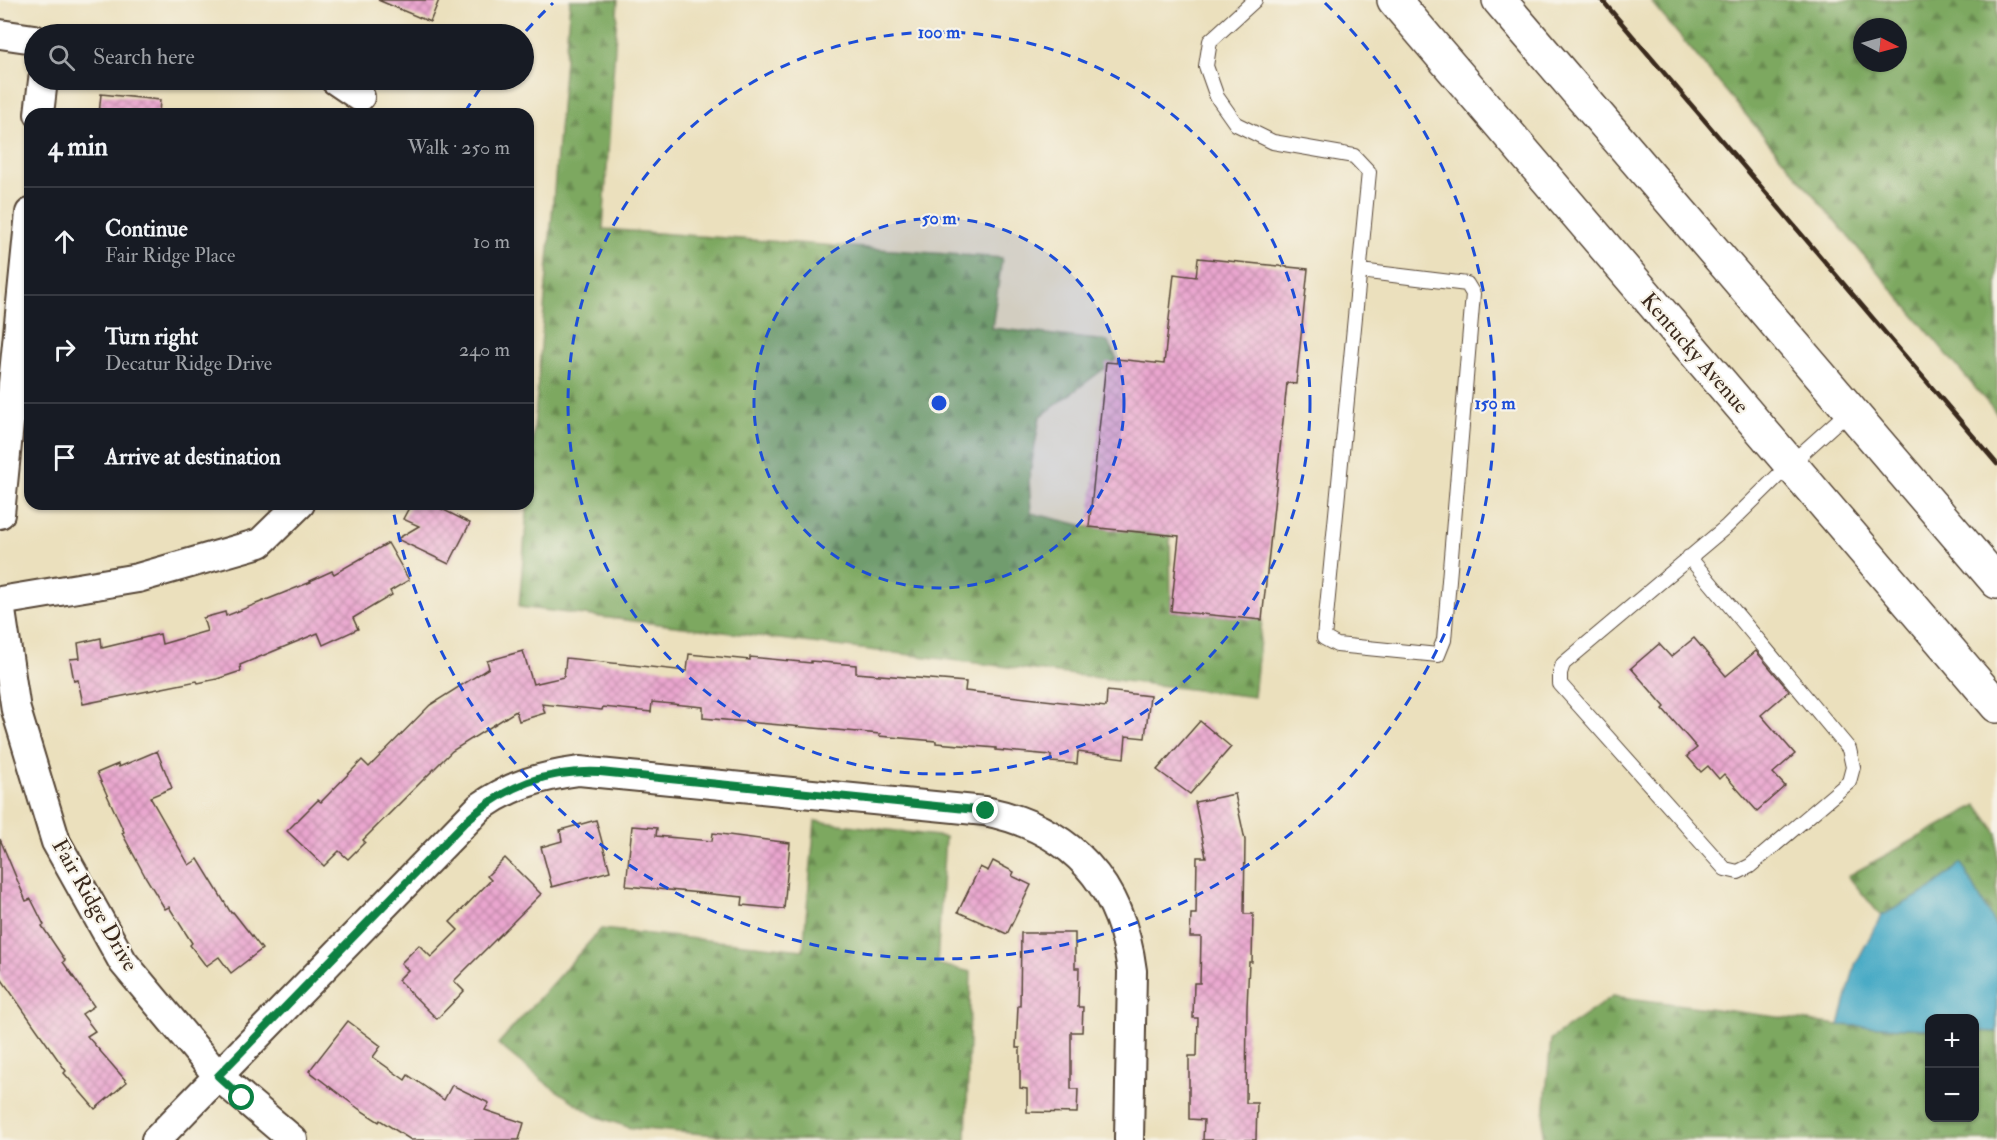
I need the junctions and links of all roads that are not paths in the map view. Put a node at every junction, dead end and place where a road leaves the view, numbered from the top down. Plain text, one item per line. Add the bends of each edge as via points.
1 (1255, 0) edge
2 (1394, 0) edge
3 (1499, 0) edge
4 (0, 34) edge
5 (24, 38) edge
6 (42, 90) edge
7 (350, 90) edge
8 (360, 97) dead end
9 (40, 108) edge
10 (1360, 271) junction
11 (24, 273) edge
12 (1850, 410) junction
13 (1790, 464) junction
14 (294, 510) edge
15 (0, 514) edge
16 (1689, 557) junction
17 (1997, 582) edge
18 (0, 602) edge
19 (1997, 706) edge
20 (218, 1076) junction
21 (156, 1140) edge
22 (293, 1140) edge
23 (1129, 1140) edge

1 - 10 lane via 1210,41 1206,66 1217,97 1236,124 1273,142 1354,156 1369,172
2 - 13 main road, Kentucky Avenue
3 - 12 main road
4 - 5 street
6 - 9 street
7 - 8 street
10 - 10 lane via 1324,638 1337,645 1438,655 1444,640 1473,294 1467,284
11 - 15 street
12 - 13 lane
12 - 17 main road
13 - 16 lane
13 - 19 main road, Kentucky Avenue
14 - 18 street via 260,543 138,578
16 - 16 lane via 1563,664 1560,684 1725,869 1738,872 1849,782 1853,767 1849,749
18 - 20 street, Fair Ridge Drive via 16,710 56,842 123,962
20 - 21 street
20 - 22 street, Fair Ridge Drive
20 - 23 street via 480,807 520,784 549,775 600,772 986,811 1029,823 1056,837 1084,861 1107,890 1129,947

